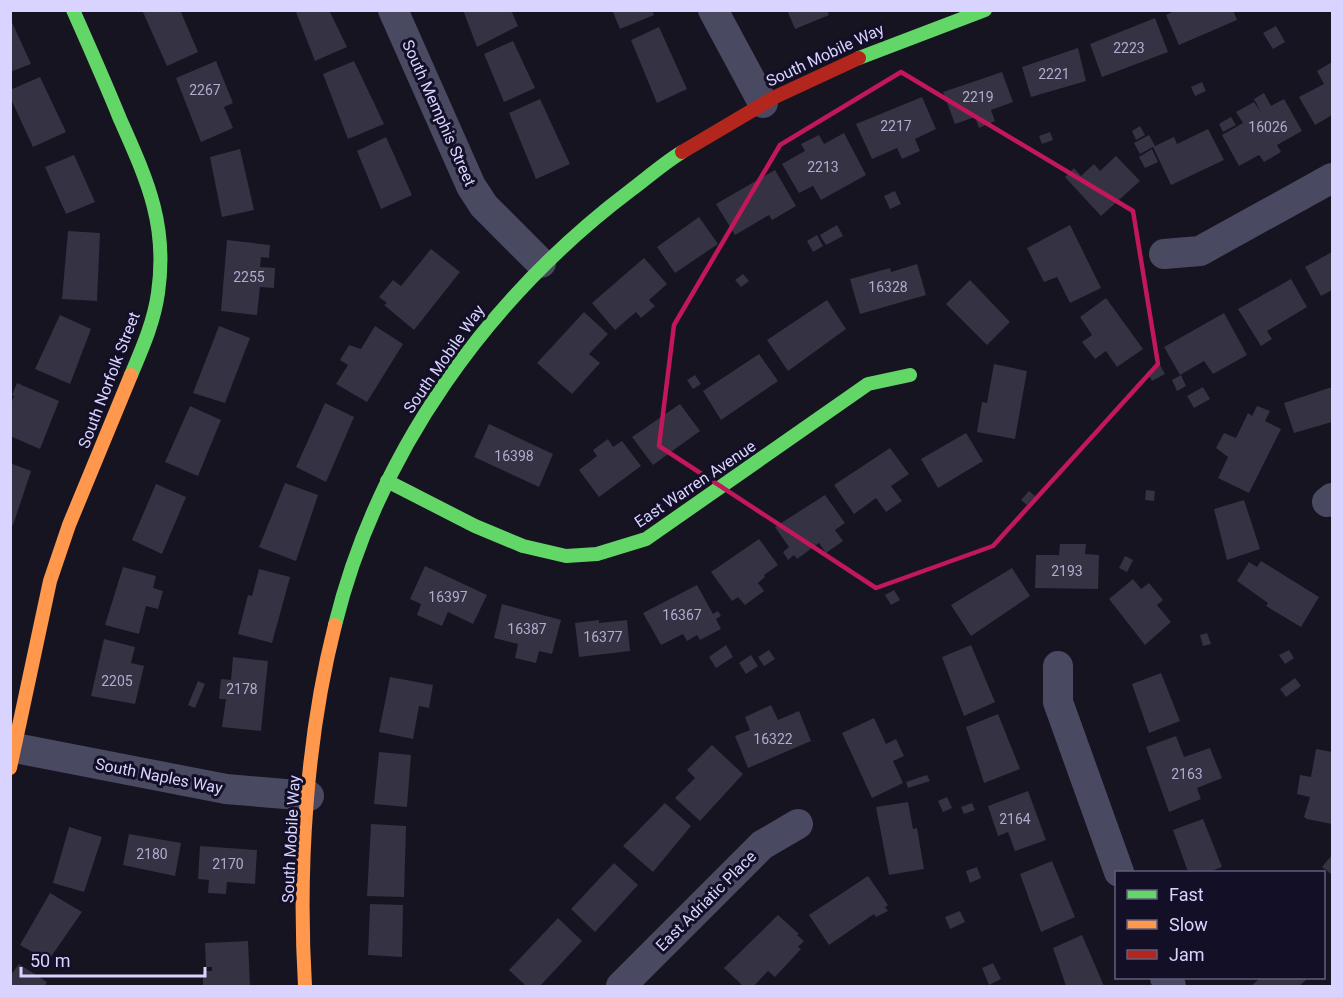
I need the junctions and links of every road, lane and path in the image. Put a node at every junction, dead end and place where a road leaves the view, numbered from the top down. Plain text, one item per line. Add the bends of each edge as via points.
1 (73, 10) edge
2 (393, 10) edge
3 (713, 10) edge
4 (985, 10) edge
5 (763, 103) junction
6 (1332, 178) edge
7 (1164, 254) dead end
8 (541, 263) junction
9 (910, 375) dead end
10 (387, 482) junction
11 (1058, 666) dead end
12 (12, 754) edge
13 (309, 796) junction
14 (798, 824) dead end
15 (1118, 871) edge
16 (305, 987) edge
17 (621, 987) edge

1 - 12 street, South Norfolk Street via 150,189 159,223 161,258 150,328 50,581
2 - 8 street, South Memphis Street via 471,186 484,206
3 - 5 street
4 - 5 street, South Mobile Way via 874,49
5 - 8 street, South Mobile Way via 640,179
6 - 7 street via 1200,251
8 - 10 street, South Mobile Way via 472,341 426,409
9 - 10 street, East Warren Avenue via 868,384 646,539 618,550 565,556 535,550
10 - 13 street, South Mobile Way via 357,551 333,630 318,711
11 - 15 street via 1058,702
12 - 13 street, South Naples Way via 226,789
13 - 16 street, South Mobile Way via 303,902
14 - 17 street, East Adriatic Place via 762,845

